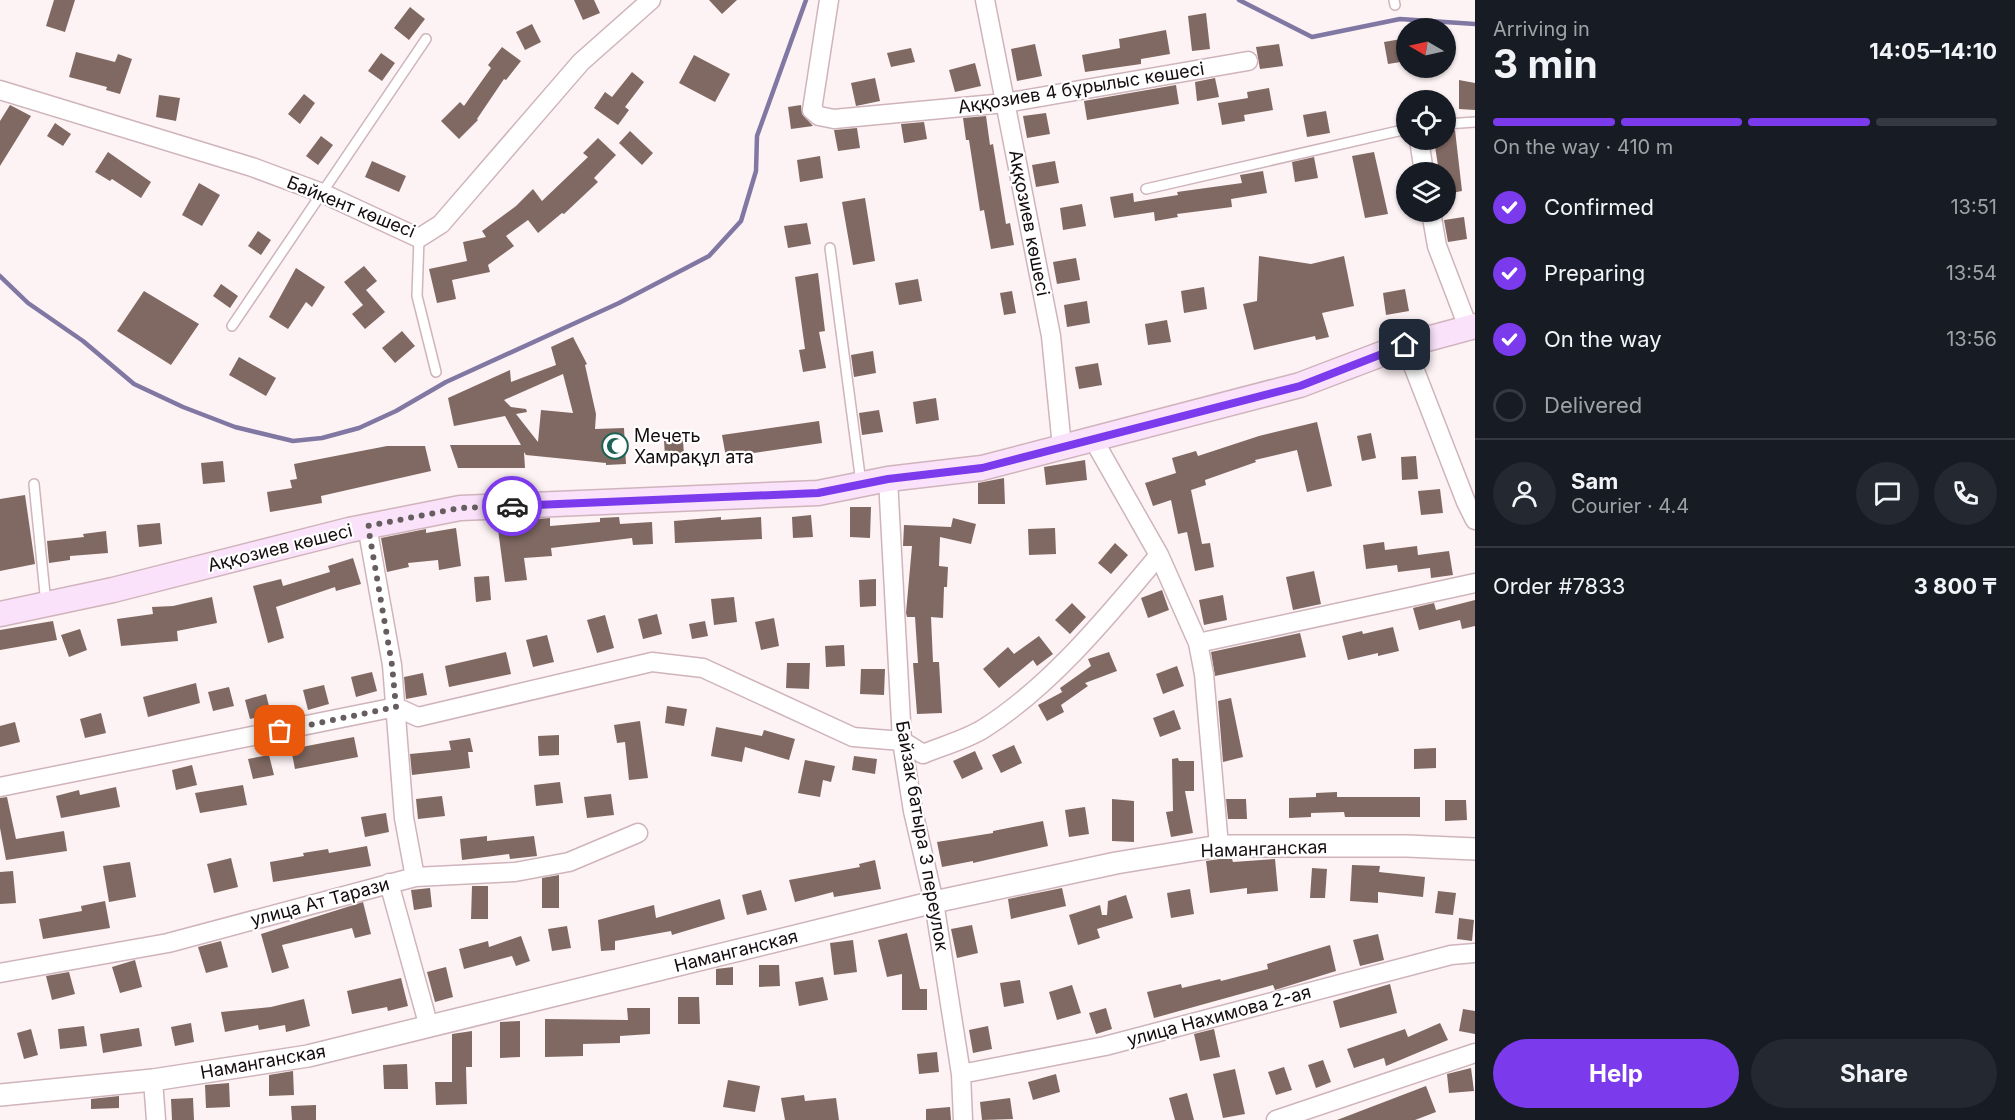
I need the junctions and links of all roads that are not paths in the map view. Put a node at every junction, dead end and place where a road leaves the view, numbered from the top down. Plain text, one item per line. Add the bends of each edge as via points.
1 (651, 0) edge
2 (828, 0) edge
3 (985, 0) edge
4 (426, 39) dead end
5 (1248, 61) dead end
6 (0, 90) edge
7 (1005, 103) junction
8 (1475, 122) edge
9 (1456, 123) edge
10 (1396, 132) edge
11 (1146, 189) dead end
12 (322, 193) junction
13 (1433, 222) edge
14 (419, 238) junction
15 (830, 248) dead end
16 (232, 326) dead end
17 (1472, 327) edge
18 (1405, 345) junction
19 (436, 372) dead end
20 (1093, 439) junction
21 (1062, 447) junction
22 (888, 479) junction
23 (34, 484) dead end
24 (861, 485) junction
25 (1475, 520) edge
26 (368, 526) junction
27 (1159, 555) junction
28 (1474, 586) edge
29 (46, 604) junction
30 (0, 614) edge
31 (1198, 643) junction
32 (396, 707) junction
33 (902, 741) junction
34 (0, 787) edge
35 (638, 833) dead end
36 (1219, 846) junction
37 (1475, 849) edge
38 (415, 877) junction
39 (389, 883) junction
40 (934, 902) junction
41 (1475, 952) edge
42 (0, 973) edge
43 (429, 1027) junction
44 (1475, 1053) edge
45 (961, 1074) junction
46 (153, 1080) junction
47 (0, 1095) edge
48 (156, 1120) edge
49 (963, 1120) edge
50 (1276, 1120) edge

1 - 14 street, Байкент көшесі via 581,62 441,224
2 - 7 street, Аққозиев 4 бұрылыс көшесі via 812,103 812,110 819,116 834,119
3 - 7 street, Аққозиев көшесі
4 - 12 lane
5 - 7 street, Аққозиев 4 бұрылыс көшесі
6 - 12 street, Байкент көшесі
7 - 21 street, Аққозиев көшесі via 1051,336
8 - 9 lane
10 - 11 lane
12 - 14 street, Байкент көшесі
12 - 16 lane
13 - 17 street via 1437,246
14 - 19 lane via 417,296
15 - 24 lane
17 - 18 main road, Аққозиев көшесі
18 - 20 main road, Аққозиев көшесі via 1300,386
18 - 25 street
20 - 21 main road, Аққозиев көшесі
20 - 27 street
21 - 22 main road, Аққозиев көшесі via 982,468
22 - 24 main road, Аққозиев көшесі
22 - 33 street, Байзак батыра 3 переулок
23 - 29 lane
24 - 26 main road, Аққозиев көшесі via 818,493 460,508
26 - 29 main road, Аққозиев көшесі
26 - 32 street
27 - 31 street
27 - 33 street via 1103,622 1041,683 982,730 923,754
28 - 31 street
29 - 30 main road, Аққозиев көшесі
31 - 36 street
32 - 33 street via 418,717 652,662 703,668 853,737
32 - 34 street
32 - 38 street via 405,818
33 - 40 street, Байзак батыра 3 переулок
35 - 38 street, улица Ат Тарази via 569,862 515,872
36 - 37 street, Наманганская
36 - 40 street, Наманганская via 1116,863
38 - 39 street, улица Ат Тарази
39 - 42 street, улица Ат Тарази via 168,943
39 - 43 street
40 - 43 street, Наманганская
40 - 45 street, Байзак батыра 3 переулок
41 - 45 street, улица Нахимова 2-ая via 1105,1046
43 - 46 street, Наманганская via 308,1056
44 - 50 street
45 - 49 street, Байзак батыра 3 переулок
46 - 47 street, Наманганская
46 - 48 street

